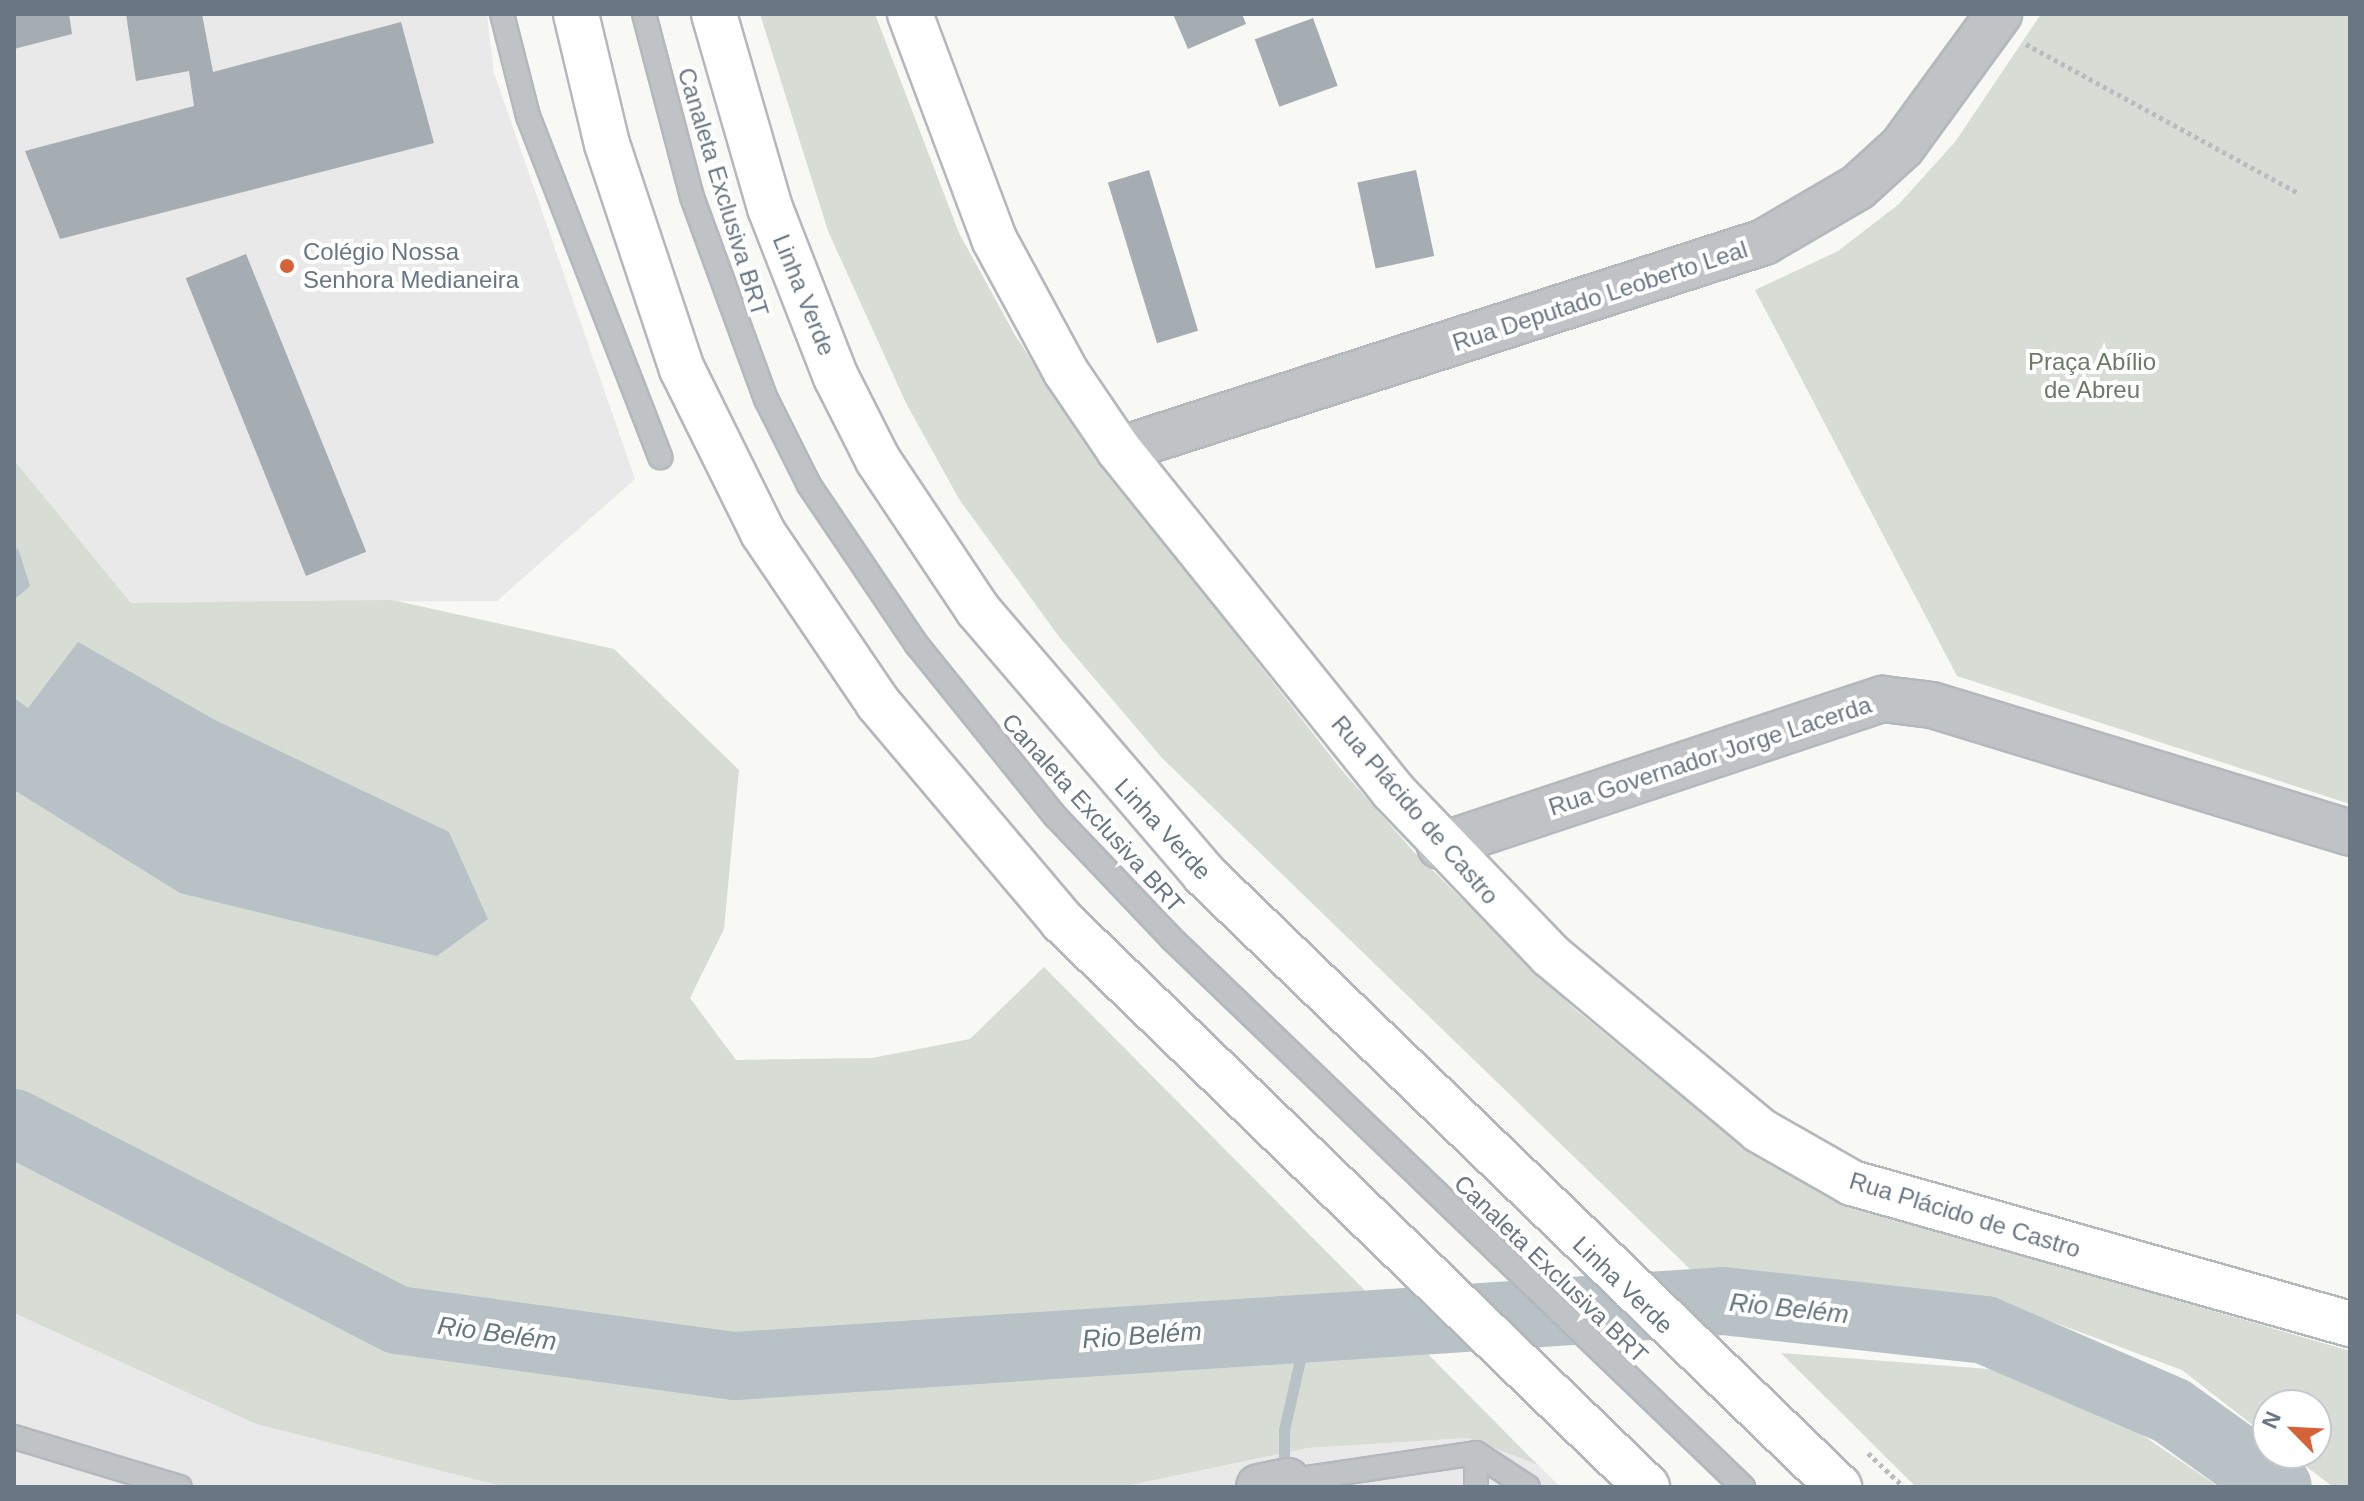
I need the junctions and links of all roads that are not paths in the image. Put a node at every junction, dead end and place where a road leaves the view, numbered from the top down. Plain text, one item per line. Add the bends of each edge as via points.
1 (502, 14) edge
2 (576, 14) edge
3 (644, 14) edge
4 (714, 14) edge
5 (910, 14) edge
6 (1995, 20) edge
7 (1119, 450) junction
8 (660, 457) dead end
9 (2350, 833) edge
10 (1440, 846) junction
11 (2350, 1324) edge
12 (14, 1437) edge
13 (1476, 1453) junction
14 (1273, 1484) edge
15 (180, 1487) edge
16 (1476, 1487) edge
17 (1528, 1487) edge
18 (1647, 1487) edge
19 (1743, 1487) edge
20 (1839, 1487) edge

1 - 8 lane via 528,116
2 - 18 main road via 607,144 682,369 749,506 824,627 940,782 1062,921
3 - 19 lane, Canaleta Exclusiva BRT via 725,299 785,436 857,562 987,735 1094,858
4 - 20 main road, Linha Verde via 800,294 878,460 925,535 1136,802 1554,1218
5 - 7 main road, Rua Plácido de Castro via 1000,251
6 - 7 street, Rua Deputado Leoberto Leal via 1902,147 1858,187 1764,242
7 - 10 main road, Rua Plácido de Castro
9 - 10 street, Rua Governador Jorge Lacerda via 1932,705 1883,699 1858,702
10 - 11 main road, Rua Plácido de Castro via 1602,1001 1805,1159 1893,1198
12 - 15 lane
13 - 14 lane
13 - 16 lane
13 - 17 lane

